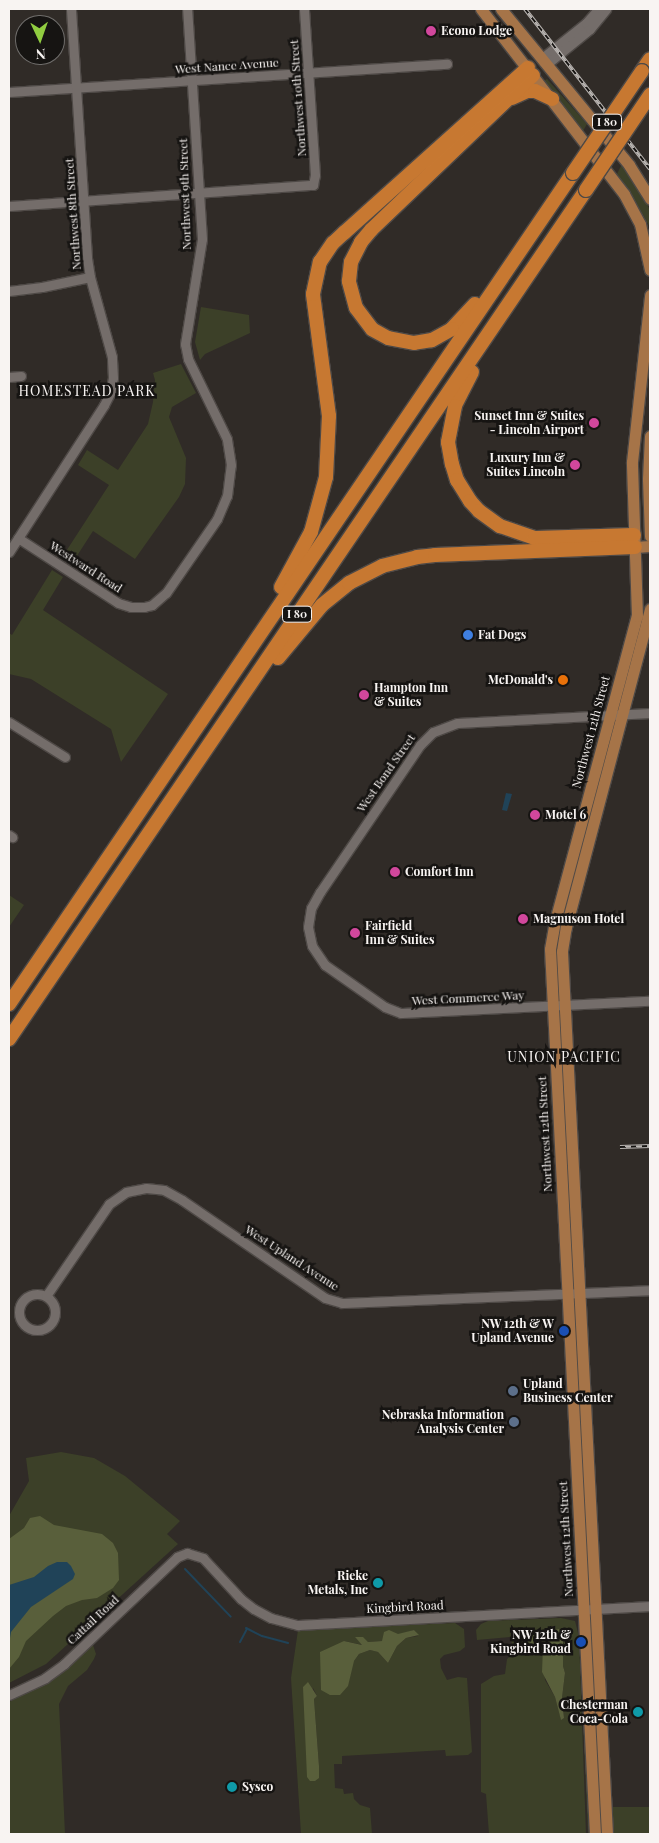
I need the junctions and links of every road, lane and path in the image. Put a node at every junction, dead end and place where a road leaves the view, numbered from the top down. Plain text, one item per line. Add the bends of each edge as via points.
1 (71, 9) edge
2 (187, 9) edge
3 (304, 9) edge
4 (481, 9) edge
5 (501, 9) edge
6 (598, 9) edge
7 (606, 9) edge
8 (650, 59) edge
9 (545, 61) junction
10 (447, 64) dead end
11 (530, 72) junction
12 (308, 73) junction
13 (192, 81) junction
14 (76, 88) junction
15 (9, 92) edge
16 (650, 95) edge
17 (552, 99) junction
18 (507, 101) junction
19 (199, 194) junction
20 (650, 199) edge
21 (83, 201) junction
22 (9, 206) edge
23 (522, 248) junction
24 (650, 270) edge
25 (528, 276) junction
26 (90, 277) junction
27 (9, 291) edge
28 (650, 295) edge
29 (22, 376) dead end
30 (9, 377) edge
31 (650, 436) edge
32 (649, 483) edge
33 (650, 536) edge
34 (18, 538) junction
35 (634, 541) junction
36 (650, 546) edge
37 (9, 552) edge
38 (144, 607) joint
39 (650, 610) edge
40 (650, 713) edge
41 (623, 715) junction
42 (610, 716) junction
43 (9, 722) edge
44 (196, 729) junction
45 (213, 738) junction
46 (65, 757) dead end
47 (312, 946) joint
48 (650, 1002) edge
49 (9, 1004) edge
50 (565, 1005) junction
51 (552, 1006) junction
52 (9, 1039) edge
53 (650, 1290) edge
54 (580, 1294) junction
55 (567, 1295) junction
56 (46, 1296) junction
57 (188, 1553) joint
58 (650, 1606) edge
59 (596, 1609) junction
60 (583, 1610) junction
61 (9, 1696) edge
62 (595, 1834) edge
63 (608, 1834) edge

1 - 14 street, Northwest 8th Street
2 - 13 street, Northwest 9th Street
3 - 12 street, Northwest 10th Street
4 - 11 main road
5 - 9 main road
6 - 9 street
7 - 9 street via 590,29
8 - 23 highway, I 80, bridge
9 - 11 main road
9 - 20 main road via 628,165
10 - 12 street, West Nance Avenue
11 - 17 main road
11 - 18 highway
11 - 44 highway via 344,232 320,262 313,294 329,416 323,493 305,546
12 - 13 street, West Nance Avenue
12 - 19 street, Northwest 10th Street via 315,174 312,185
13 - 14 street, West Nance Avenue
13 - 19 street, Northwest 9th Street
14 - 15 street, West Nance Avenue
14 - 21 street, Northwest 8th Street
16 - 25 highway, I 80, bridge
17 - 18 highway via 530,91
17 - 24 main road via 630,203 644,236
18 - 23 highway via 361,242 350,272 352,299 366,322 380,335 406,342 432,340 459,323
19 - 21 street
19 - 38 street, Northwest 9th Street via 202,245 185,348 225,434 231,465 230,484 217,519 166,593 152,605
21 - 22 street
21 - 26 street, Northwest 8th Street
23 - 44 highway, I 80
25 - 35 highway via 455,406 448,442 454,473 479,511 500,526 523,535
25 - 45 highway, I 80
26 - 27 street
26 - 34 street, Northwest 8th Street via 112,357 114,378 110,393
28 - 35 main road, Northwest 12th Street via 633,446
29 - 30 street
31 - 32 main road
32 - 33 main road
33 - 35 main road
34 - 37 street, Northwest 8th Street
34 - 38 street, Westward Road via 118,603
35 - 36 main road
35 - 42 main road, Northwest 12th Street via 637,616
35 - 45 highway via 417,557 382,566 349,583 322,604
39 - 41 main road
40 - 41 street, West Bond Street
41 - 42 street, West Bond Street
41 - 50 main road via 563,941
42 - 47 street, West Bond Street via 457,723 441,727 428,736 314,902 308,920
42 - 51 main road, Northwest 12th Street via 551,939
43 - 46 street
44 - 49 highway, I 80
45 - 52 highway, I 80
47 - 51 street, West Commerce Way via 320,961 334,972 385,1007 401,1013
48 - 50 street, West Commerce Way
50 - 51 street, West Commerce Way
50 - 54 main road
51 - 55 main road, Northwest 12th Street
53 - 54 street, West Upland Avenue
54 - 55 street, West Upland Avenue
54 - 59 main road
55 - 56 street, West Upland Avenue via 352,1304 333,1301 182,1200 164,1190 146,1188 126,1192 109,1204
55 - 60 main road, Northwest 12th Street
56 - 56 street via 30,1295 22,1303 21,1320 30,1328 48,1327 55,1317 54,1305
57 - 60 street, Kingbird Road via 204,1558 254,1609 271,1618 298,1625
57 - 61 street, Cattail Road via 177,1557 64,1664
58 - 59 street, Kingbird Road
59 - 60 street, Kingbird Road
59 - 63 main road
60 - 62 main road, Northwest 12th Street

